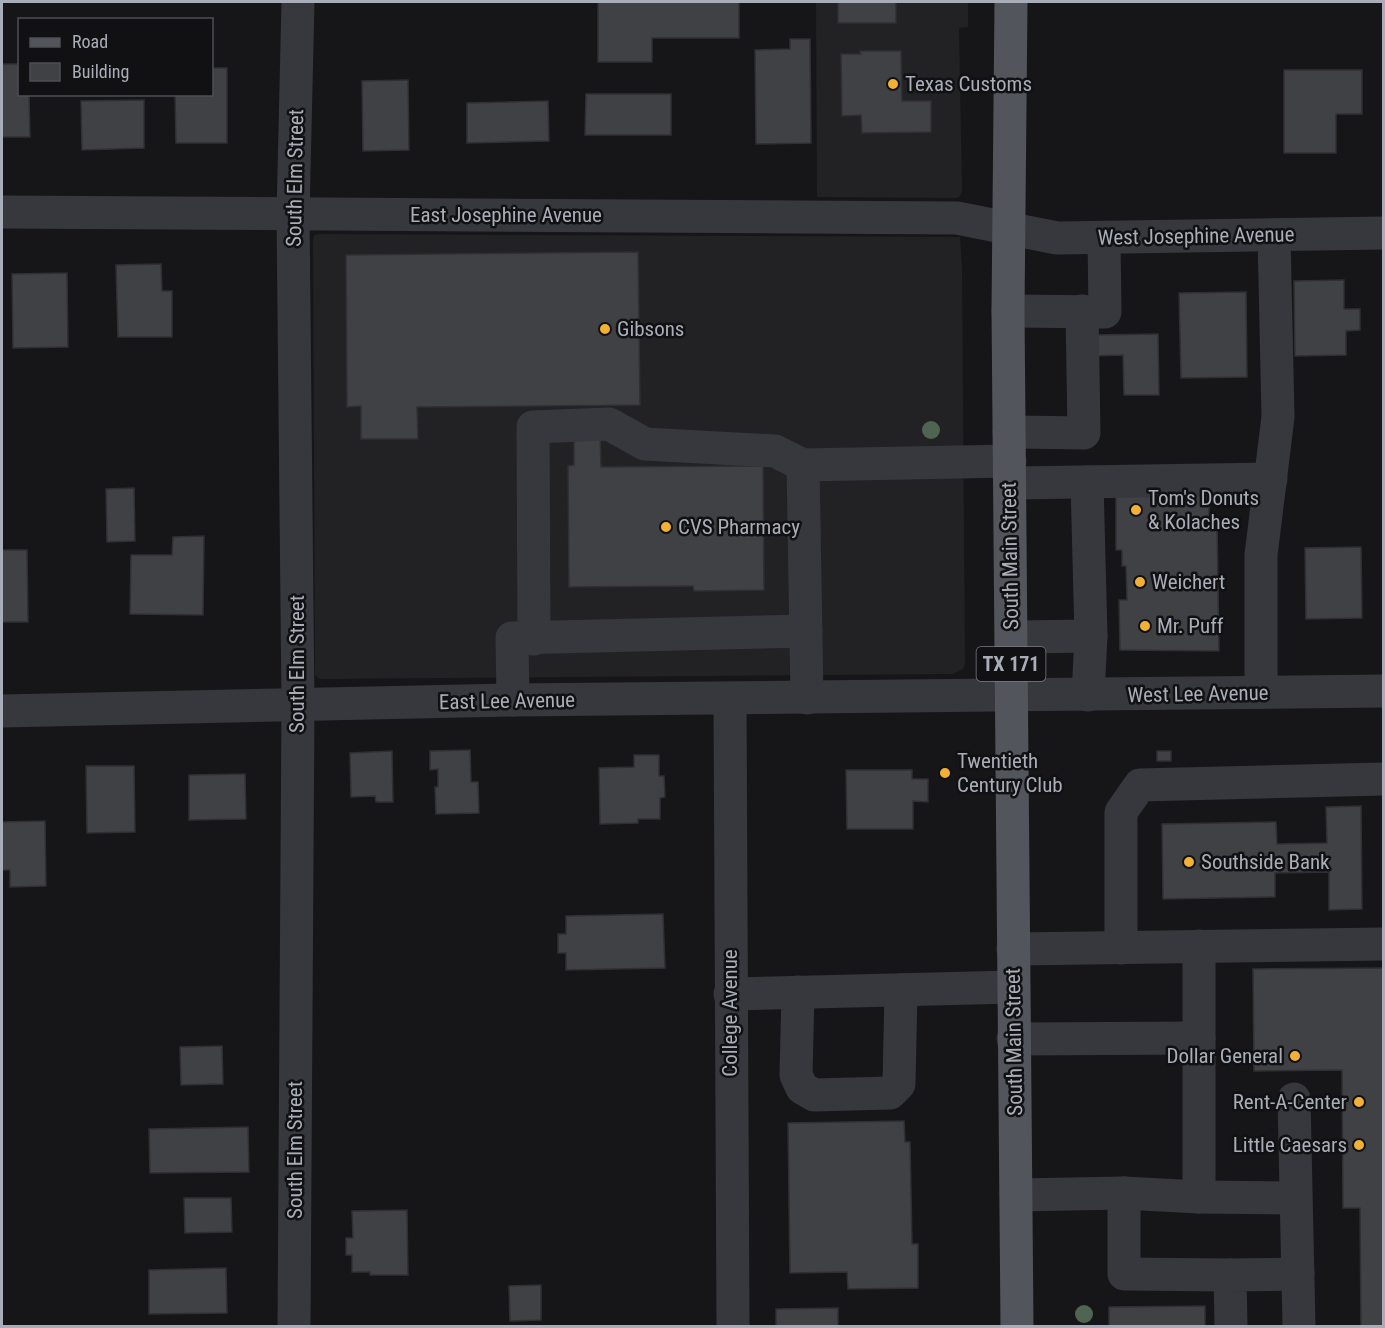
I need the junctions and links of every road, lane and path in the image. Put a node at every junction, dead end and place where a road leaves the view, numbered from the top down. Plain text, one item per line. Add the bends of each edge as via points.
1 (298, 2) edge
2 (1011, 2) edge
3 (2, 212) edge
4 (293, 214) junction
5 (1009, 229) junction
6 (1383, 233) edge
7 (1274, 235) junction
8 (1104, 238) junction
9 (1008, 311) junction
10 (1082, 312) junction
11 (1009, 459) junction
12 (803, 465) junction
13 (1271, 479) junction
14 (1087, 482) junction
15 (806, 631) junction
16 (1091, 636) junction
17 (1011, 637) junction
18 (534, 639) junction
19 (1383, 691) edge
20 (1261, 692) junction
21 (1088, 695) junction
22 (1012, 696) junction
23 (807, 698) junction
24 (730, 699) junction
25 (513, 700) junction
26 (298, 704) junction
27 (2, 711) edge
28 (1383, 778) edge
29 (1383, 944) edge
30 (1199, 946) junction
31 (1120, 948) junction
32 (1013, 949) junction
33 (1013, 987) junction
34 (901, 990) junction
35 (798, 992) junction
36 (730, 994) junction
37 (1199, 1038) junction
38 (1013, 1039) junction
39 (1294, 1099) dead end
40 (1124, 1193) junction
41 (1016, 1195) junction
42 (1199, 1197) junction
43 (1295, 1198) junction
44 (1298, 1274) junction
45 (1230, 1275) junction
46 (294, 1326) edge
47 (733, 1326) edge
48 (1017, 1326) edge
49 (1231, 1326) edge
50 (1299, 1326) edge

1 - 4 street, South Elm Street
2 - 5 main road, South Main Street / TX 171
3 - 4 street, East Josephine Avenue
4 - 5 street, East Josephine Avenue via 957,218
4 - 26 street, South Elm Street
5 - 8 street, West Josephine Avenue via 1058,238
5 - 9 main road, South Main Street / TX 171
6 - 7 street, West Josephine Avenue
7 - 8 street, West Josephine Avenue
7 - 13 street via 1278,417
8 - 10 street via 1105,312
9 - 10 street
9 - 11 main road, South Main Street / TX 171
10 - 11 street via 1084,433
11 - 12 street
11 - 14 street
11 - 17 main road, South Main Street / TX 171
12 - 15 street
12 - 18 street via 775,451 645,444 609,424 533,427
13 - 14 street
13 - 20 street via 1261,555
14 - 16 street
15 - 18 street
15 - 23 street
16 - 17 street
16 - 21 street
17 - 22 main road, South Main Street / TX 171
18 - 25 street via 512,638
19 - 20 street, West Lee Avenue
20 - 21 street, West Lee Avenue
21 - 22 street, West Lee Avenue
22 - 23 street, East Lee Avenue
22 - 32 main road, South Main Street / TX 171
23 - 24 street, East Lee Avenue
24 - 25 street, East Lee Avenue
24 - 36 street, College Avenue
25 - 26 street, East Lee Avenue
26 - 27 street, East Lee Avenue
26 - 46 street, South Elm Street
28 - 31 street via 1140,785 1121,812
29 - 30 street
30 - 31 street
30 - 37 street
31 - 32 street
32 - 33 main road, South Main Street / TX 171
33 - 34 street
33 - 38 main road, South Main Street / TX 171
34 - 35 street
34 - 35 street via 899,1083 890,1093 825,1095 814,1095 802,1088 796,1075
35 - 36 street
36 - 47 street, College Avenue
37 - 38 street
37 - 42 street
38 - 41 main road, South Main Street / TX 171
39 - 43 street
40 - 41 street
40 - 42 street
40 - 45 street via 1124,1274
41 - 48 main road, South Main Street / TX 171
42 - 43 street
43 - 44 street
44 - 45 street
44 - 50 street
45 - 49 street

